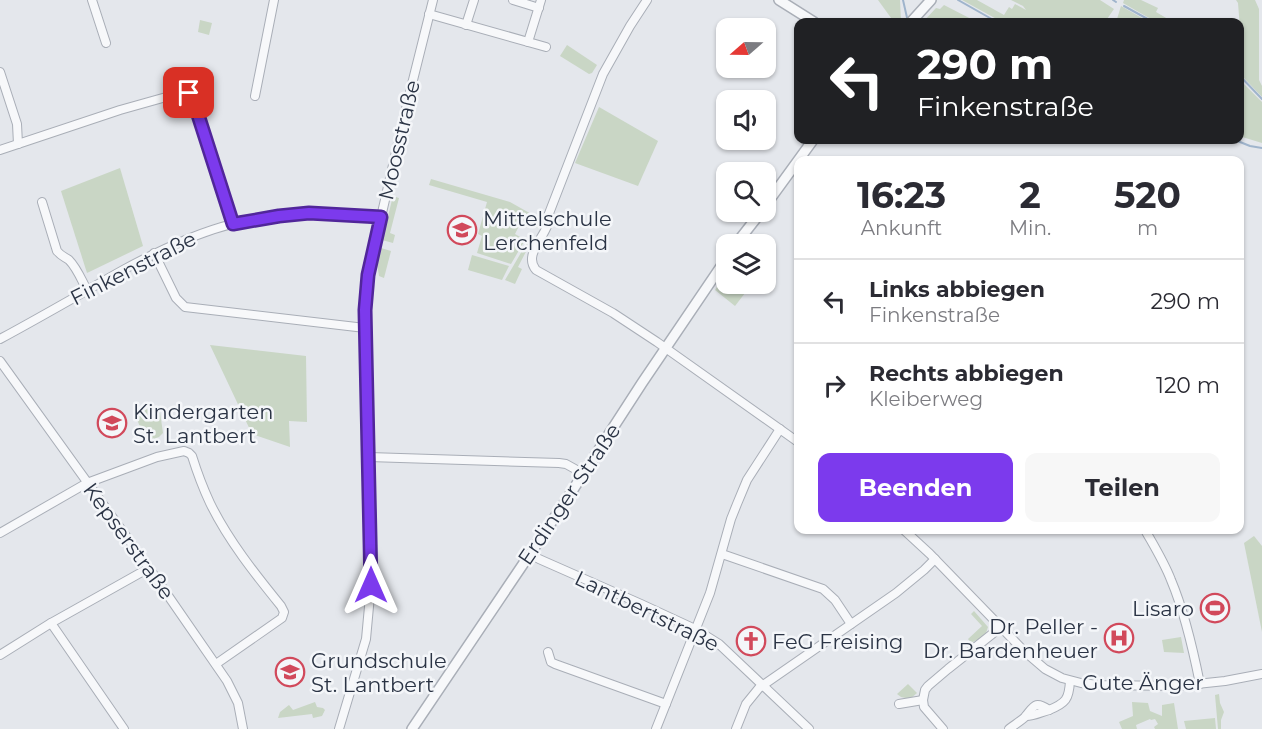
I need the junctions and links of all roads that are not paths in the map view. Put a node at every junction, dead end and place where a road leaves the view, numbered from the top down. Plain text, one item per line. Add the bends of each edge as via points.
1 (92, 0) edge
2 (273, 0) edge
3 (433, 0) edge
4 (474, 0) edge
5 (513, 0) edge
6 (647, 0) edge
7 (779, 0) edge
8 (931, 0) edge
9 (540, 4) edge
10 (429, 14) junction
11 (808, 18) edge
12 (915, 18) edge
13 (466, 25) junction
14 (528, 42) junction
15 (106, 43) dead end
16 (546, 47) dead end
17 (0, 72) edge
18 (255, 96) dead end
19 (18, 144) junction
20 (0, 150) edge
21 (794, 166) edge
22 (776, 191) edge
23 (42, 202) dead end
24 (381, 217) junction
25 (753, 222) edge
26 (233, 224) junction
27 (744, 234) edge
28 (154, 254) junction
29 (716, 274) edge
30 (87, 290) junction
31 (365, 328) junction
32 (0, 339) edge
33 (665, 349) junction
34 (0, 361) edge
35 (780, 429) junction
36 (794, 439) edge
37 (369, 458) junction
38 (584, 474) junction
39 (87, 483) junction
40 (0, 533) edge
41 (908, 534) edge
42 (1147, 534) edge
43 (530, 554) junction
44 (722, 554) junction
45 (935, 559) junction
46 (149, 568) junction
47 (51, 623) junction
48 (850, 624) junction
49 (1001, 627) junction
50 (695, 629) junction
51 (548, 652) dead end
52 (0, 655) edge
53 (216, 664) junction
54 (1262, 674) edge
55 (1070, 681) junction
56 (1200, 684) junction
57 (764, 685) junction
58 (923, 700) junction
59 (666, 704) junction
60 (899, 704) dead end
61 (124, 729) edge
62 (243, 729) edge
63 (339, 729) edge
64 (412, 729) edge
65 (656, 729) edge
66 (736, 729) edge
67 (809, 729) edge
68 (943, 729) edge
69 (1009, 729) edge

1 - 15 street
2 - 18 street
3 - 10 street, Moosstraße
4 - 13 street
5 - 9 street
6 - 33 street via 603,74 531,263 533,268 613,313
7 - 11 street
8 - 12 street
9 - 14 street
10 - 13 street
10 - 24 street, Moosstraße
13 - 14 street
14 - 16 street
17 - 19 street via 17,124
19 - 20 street
19 - 26 street via 120,110 189,93
21 - 22 street
23 - 30 street via 57,251 71,263
24 - 26 street, Finkenstraße via 309,213
24 - 31 street, Moosstraße via 368,275
25 - 27 street
26 - 28 street, Finkenstraße via 184,239
28 - 30 street, Finkenstraße
28 - 31 street via 176,298 185,307
29 - 33 street, Erdinger Straße
30 - 32 street, Finkenstraße
31 - 37 street, Moosstraße
33 - 35 street
33 - 38 street, Erdinger Straße
34 - 39 street, Kepserstraße
35 - 36 street
35 - 44 street via 744,487
37 - 38 street via 559,463
37 - 63 street, Moosstraße via 368,631
38 - 43 street, Erdinger Straße
39 - 40 street
39 - 46 street, Kepserstraße
39 - 53 street via 157,457 184,451 192,456 219,521 284,612 282,618
41 - 45 street, Gute Änger
42 - 56 street via 1177,594
43 - 50 street, Lantbertstraße
43 - 64 street, Erdinger Straße
44 - 48 street via 823,590 835,600
44 - 50 street
45 - 48 street via 902,589
45 - 49 street, Gute Änger
46 - 47 street
46 - 53 street, Kepserstraße
47 - 52 street
47 - 61 street
48 - 57 street
49 - 55 street, Gute Änger via 1045,669
49 - 58 street via 928,686
50 - 57 street, Lantbertstraße via 725,648
50 - 59 street
51 - 59 street via 555,664
53 - 62 street, Kepserstraße via 235,696
54 - 56 street, Gute Änger
55 - 56 street, Gute Änger via 1116,686
55 - 69 street via 1061,705 1049,710 1038,704
57 - 66 street via 746,704
57 - 67 street, Lantbertstraße
58 - 60 street
58 - 68 street via 927,712
59 - 65 street

